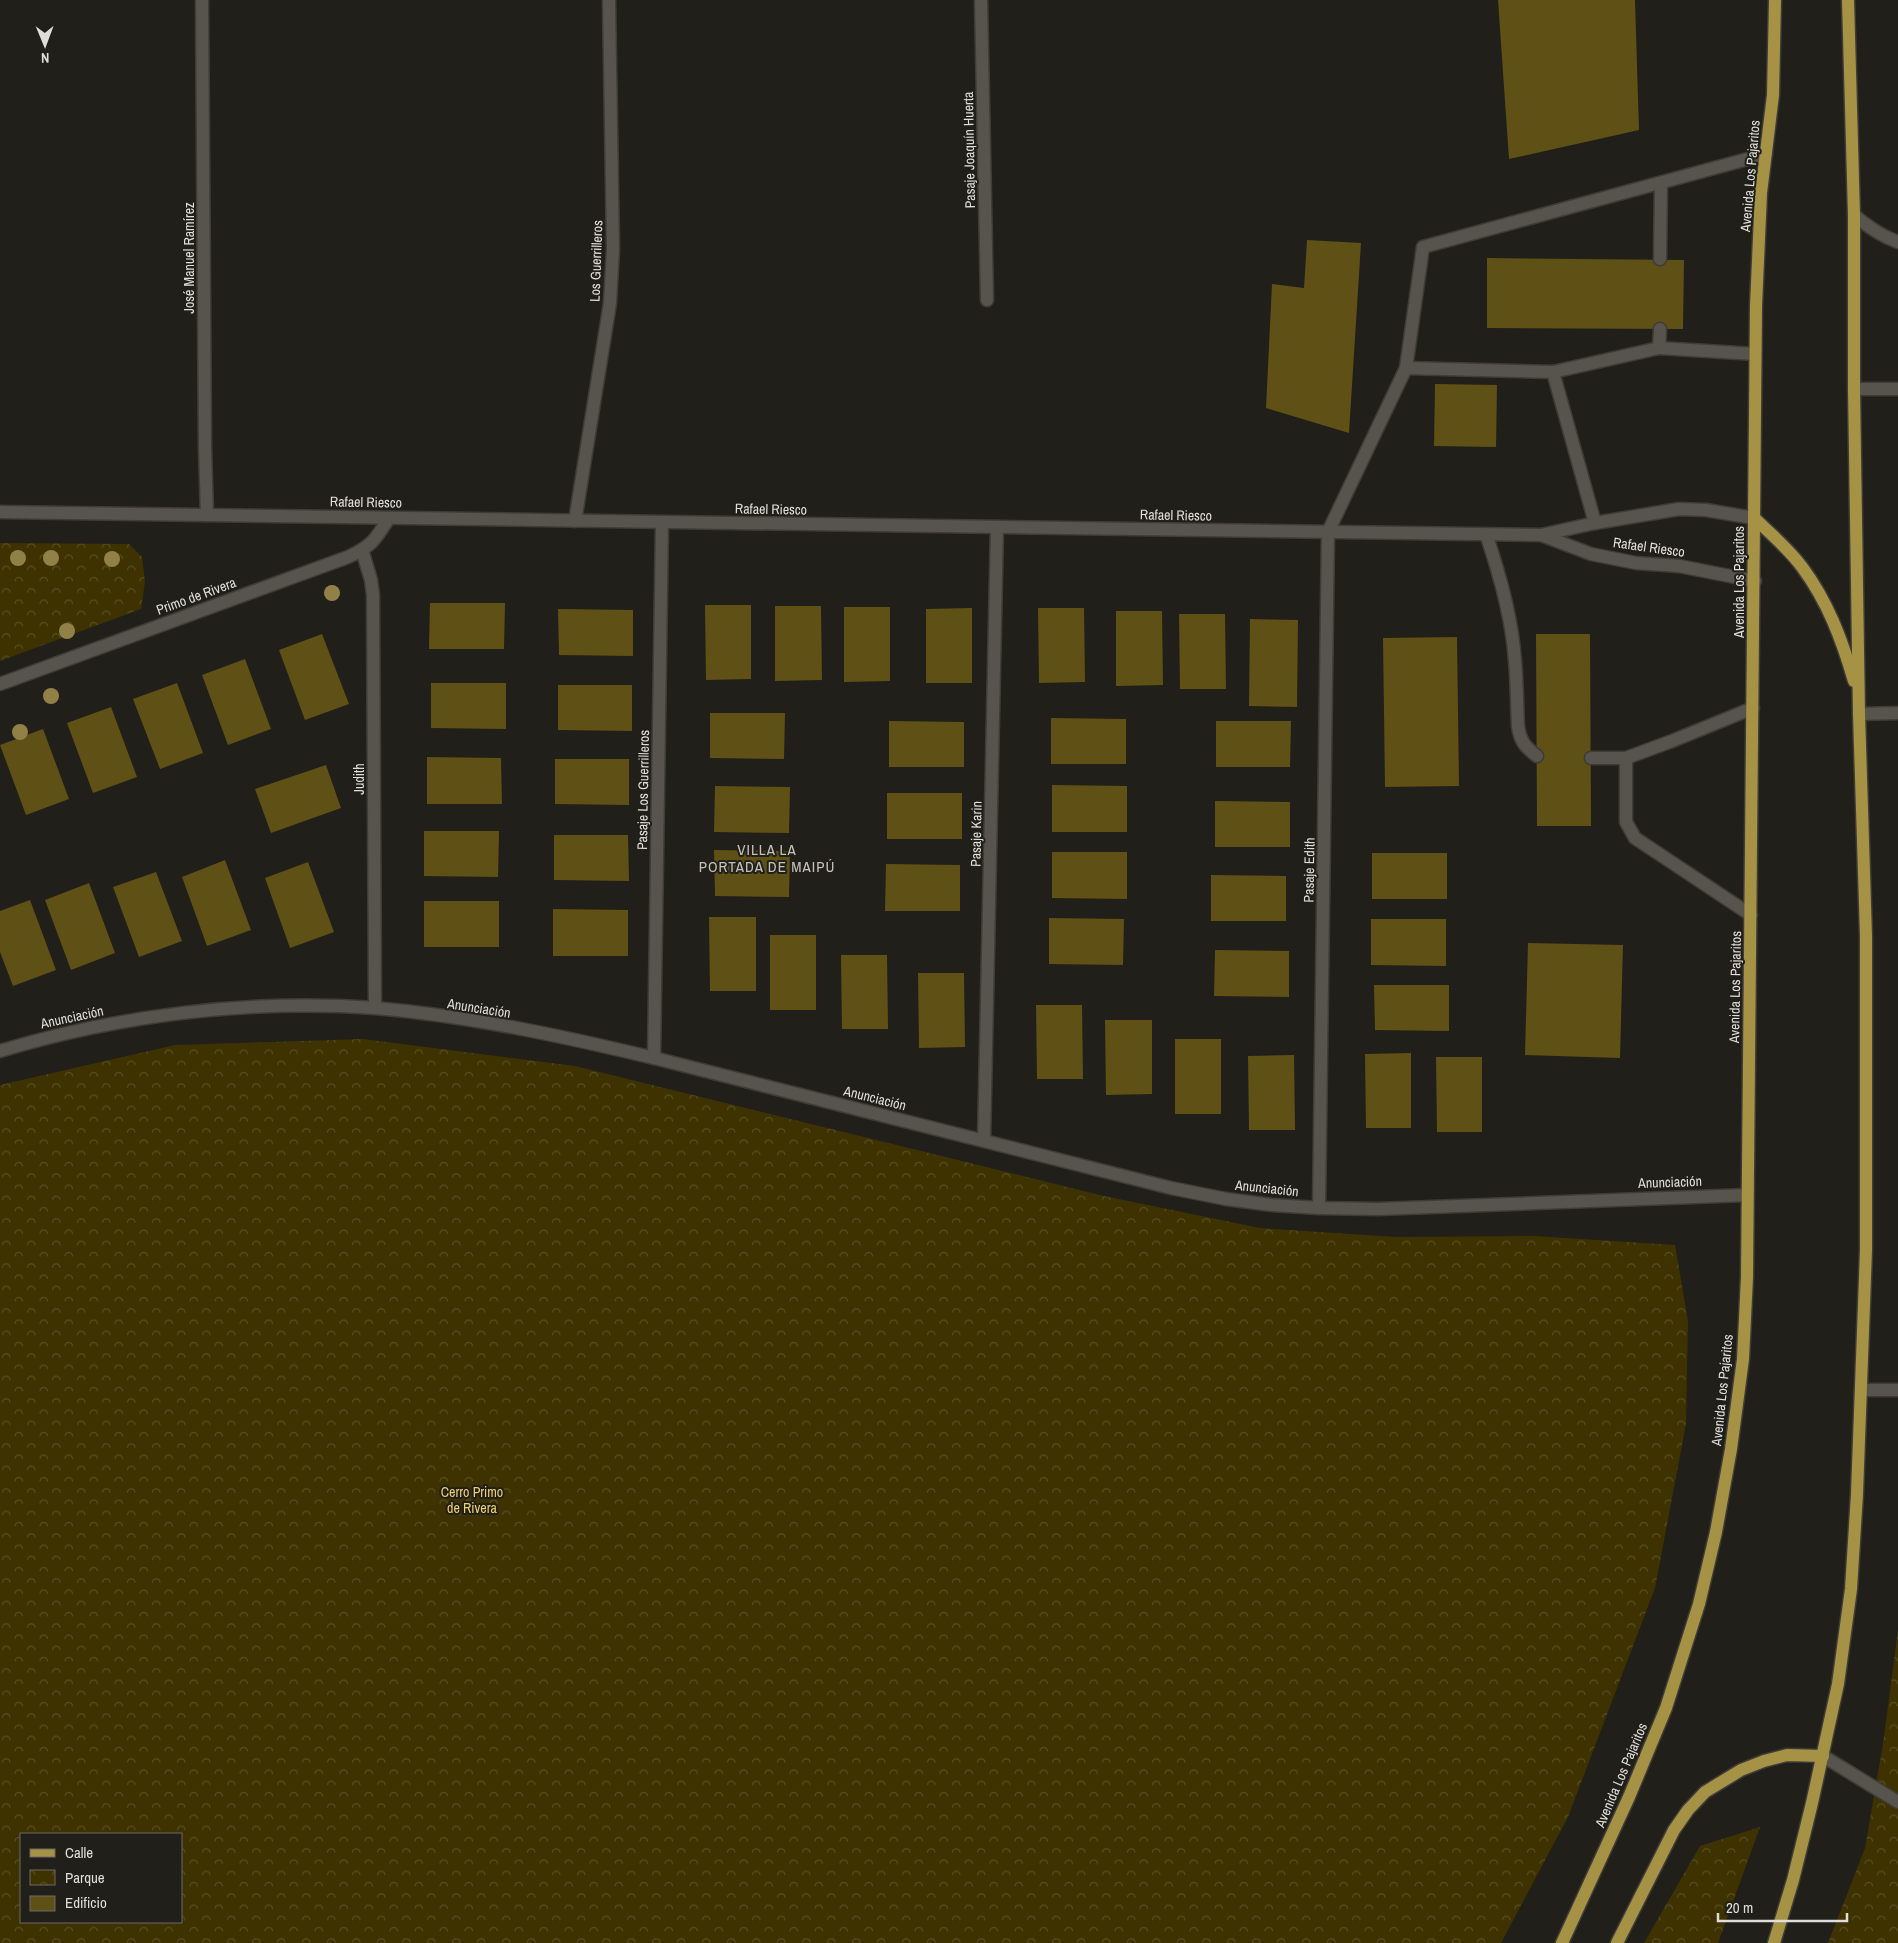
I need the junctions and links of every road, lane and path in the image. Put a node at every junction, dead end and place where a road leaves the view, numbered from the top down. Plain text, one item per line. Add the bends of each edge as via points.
1 (202, 0) edge
2 (609, 0) edge
3 (981, 0) edge
4 (1775, 0) edge
5 (1848, 0) edge
6 (1766, 154) junction
7 (1661, 183) junction
8 (1854, 215) junction
9 (1898, 242) edge
10 (1660, 260) dead end
11 (987, 300) dead end
12 (1660, 329) dead end
13 (1659, 348) junction
14 (1755, 354) junction
15 (1406, 368) junction
16 (1553, 372) junction
17 (1854, 389) junction
18 (1898, 389) edge
19 (0, 512) edge
20 (207, 515) junction
21 (389, 518) junction
22 (1754, 518) junction
23 (575, 521) junction
24 (662, 522) junction
25 (1594, 523) junction
26 (997, 527) junction
27 (1328, 532) junction
28 (1486, 534) junction
29 (1541, 535) junction
30 (362, 550) junction
31 (1754, 581) junction
32 (0, 684) edge
33 (1858, 698) junction
34 (1753, 708) junction
35 (1898, 713) edge
36 (1859, 714) junction
37 (1537, 756) dead end
38 (1591, 758) dead end
39 (1626, 758) junction
40 (1751, 916) junction
41 (375, 1008) junction
42 (0, 1051) edge
43 (654, 1058) junction
44 (984, 1141) junction
45 (1747, 1195) junction
46 (1319, 1208) junction
47 (1861, 1390) junction
48 (1898, 1390) edge
49 (1823, 1756) junction
50 (1898, 1802) edge
51 (1562, 1943) edge
52 (1617, 1943) edge
53 (1774, 1943) edge

1 - 20 street, José Manuel Ramírez
2 - 23 street, Los Guerrilleros via 613,249 610,303
3 - 11 street, Pasaje Joaquín Huerta
4 - 6 main road, Avenida Los Pajaritos via 1773,95
5 - 8 main road
6 - 7 street
6 - 14 main road, Avenida Los Pajaritos via 1761,193
7 - 10 street
7 - 15 street via 1424,246
8 - 9 street
8 - 17 main road
12 - 13 street
13 - 14 street
13 - 16 street
14 - 22 main road, Avenida Los Pajaritos
15 - 16 street
15 - 27 street
16 - 25 street
17 - 18 street
17 - 33 main road
19 - 20 street, Rafael Riesco
20 - 21 street, Rafael Riesco
21 - 23 street, Rafael Riesco
21 - 30 street, Primo de Rivera via 375,541
22 - 25 street, Rafael Riesco via 1679,509
22 - 31 main road, Avenida Los Pajaritos
22 - 33 main road via 1801,566 1821,594 1836,625
23 - 24 street, Rafael Riesco
24 - 26 street, Rafael Riesco
24 - 43 street, Pasaje Los Guerrilleros
25 - 29 street, Rafael Riesco
26 - 27 street, Rafael Riesco
26 - 44 street, Pasaje Karin
27 - 28 street, Rafael Riesco
27 - 46 street, Pasaje Edith
28 - 29 street, Rafael Riesco
28 - 37 street via 1511,630 1520,737 1524,747
29 - 31 street, Rafael Riesco via 1591,554 1636,563 1679,566
30 - 32 street, Primo de Rivera
30 - 41 street, Judith via 374,595
31 - 34 main road, Avenida Los Pajaritos
33 - 36 main road
34 - 39 street
34 - 40 main road, Avenida Los Pajaritos
35 - 36 street
36 - 47 main road via 1867,1021 1866,1250
38 - 39 street
39 - 40 street via 1626,822 1635,838
40 - 45 main road, Avenida Los Pajaritos
41 - 42 street, Anunciación via 301,1006 176,1013 106,1024
41 - 43 street, Anunciación via 494,1024
43 - 44 street, Anunciación
44 - 46 street, Anunciación via 1171,1188 1226,1199
45 - 46 street, Anunciación
45 - 51 main road, Avenida Los Pajaritos via 1742,1359 1716,1532 1666,1708
47 - 48 street
47 - 49 main road via 1851,1589 1838,1684
49 - 50 street
49 - 52 main road via 1787,1755 1764,1761 1741,1770 1705,1792 1674,1830
49 - 53 main road

